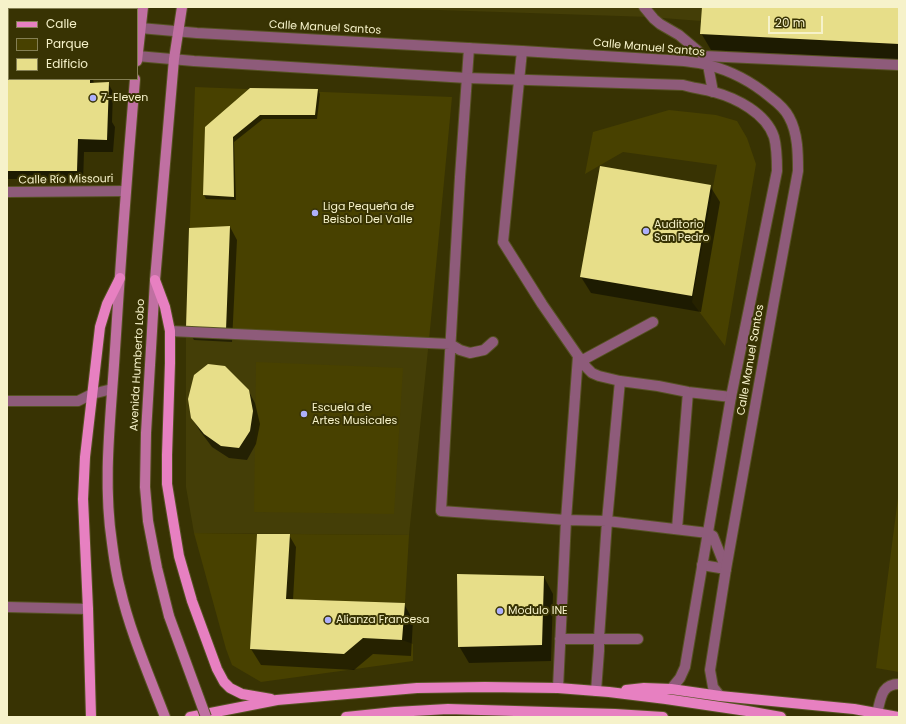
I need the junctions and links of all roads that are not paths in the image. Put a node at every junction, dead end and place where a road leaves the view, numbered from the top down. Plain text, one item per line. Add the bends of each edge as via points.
1 (143, 7) edge
2 (182, 7) edge
3 (644, 7) edge
4 (139, 28) edge
5 (179, 31) junction
6 (138, 42) edge
7 (469, 48) junction
8 (522, 51) junction
9 (138, 56) edge
10 (174, 59) junction
11 (706, 60) junction
12 (899, 65) edge
13 (467, 78) junction
14 (136, 80) edge
15 (519, 80) junction
16 (713, 92) junction
17 (126, 191) junction
18 (7, 192) edge
19 (120, 278) junction
20 (155, 280) junction
21 (653, 322) dead end
22 (170, 330) junction
23 (493, 342) dead end
24 (450, 344) junction
25 (580, 359) junction
26 (620, 381) junction
27 (112, 389) junction
28 (688, 392) junction
29 (92, 394) junction
30 (731, 397) junction
31 (7, 401) edge
32 (566, 520) junction
33 (607, 521) junction
34 (677, 530) junction
35 (708, 533) junction
36 (702, 565) junction
37 (726, 570) junction
38 (7, 607) edge
39 (88, 609) junction
40 (598, 638) junction
41 (638, 638) dead end
42 (560, 639) junction
43 (899, 684) edge
44 (558, 688) junction
45 (671, 689) junction
46 (596, 691) junction
47 (609, 692) junction
48 (720, 696) junction
49 (277, 700) junction
50 (877, 713) junction
51 (91, 717) edge
52 (165, 717) edge
53 (190, 717) edge
54 (206, 717) edge
55 (346, 717) edge
56 (663, 717) edge
57 (781, 717) edge
58 (898, 717) edge

1 - 4 main road
2 - 5 main road, Avenida Humberto Lobo
3 - 11 street via 654,19 679,35
4 - 5 street, Calle Manuel Santos
4 - 6 main road
5 - 7 street, Calle Manuel Santos
5 - 10 main road, Avenida Humberto Lobo
7 - 8 street, Calle Manuel Santos
7 - 13 street
8 - 11 street, Calle Manuel Santos via 684,61
8 - 15 street
9 - 10 street, Calle Manuel Santos
10 - 13 street, Calle Manuel Santos
10 - 20 main road, Avenida Humberto Lobo
11 - 12 street
11 - 16 street
11 - 37 street, Calle Manuel Santos via 759,88 780,105 790,118 798,150 798,171
13 - 15 street, Calle Manuel Santos
13 - 24 street
14 - 17 main road
15 - 16 street, Calle Manuel Santos via 683,85
15 - 25 street via 503,242
16 - 30 street, Calle Manuel Santos via 735,100 766,122 774,136 777,152 778,171
17 - 18 street, Calle Río Missouri
17 - 19 main road
19 - 27 main road
19 - 29 main road via 107,304 100,327
20 - 22 main road
20 - 54 main road, Avenida Humberto Lobo, bridge via 146,433 145,487 148,521 170,616
21 - 25 street
22 - 24 street
22 - 49 main road via 167,484 183,571 217,669 224,682 242,694
23 - 24 street via 484,350 470,353
24 - 32 street via 441,511
25 - 26 street via 592,373
25 - 32 street
26 - 28 street
26 - 33 street
27 - 29 street
27 - 52 main road via 108,447 108,500 112,542 130,625
28 - 30 street
28 - 34 street
29 - 31 street via 78,401
29 - 39 main road via 83,499
30 - 35 street, Calle Manuel Santos
32 - 33 street
32 - 42 street
33 - 34 street
33 - 40 street
34 - 35 street
35 - 36 street, Calle Manuel Santos
35 - 37 street via 712,536
36 - 37 street
36 - 45 street, Calle Manuel Santos via 685,667
37 - 48 street, Calle Manuel Santos via 710,670 713,687
38 - 39 street
39 - 51 main road
40 - 41 street
40 - 42 street
40 - 46 street
42 - 44 street
43 - 50 street via 885,689
44 - 46 main road
44 - 49 main road via 417,688
45 - 47 main road via 644,688
45 - 48 main road
46 - 47 main road
47 - 57 main road
48 - 50 main road
49 - 53 main road
50 - 58 main road
55 - 56 main road via 448,709

